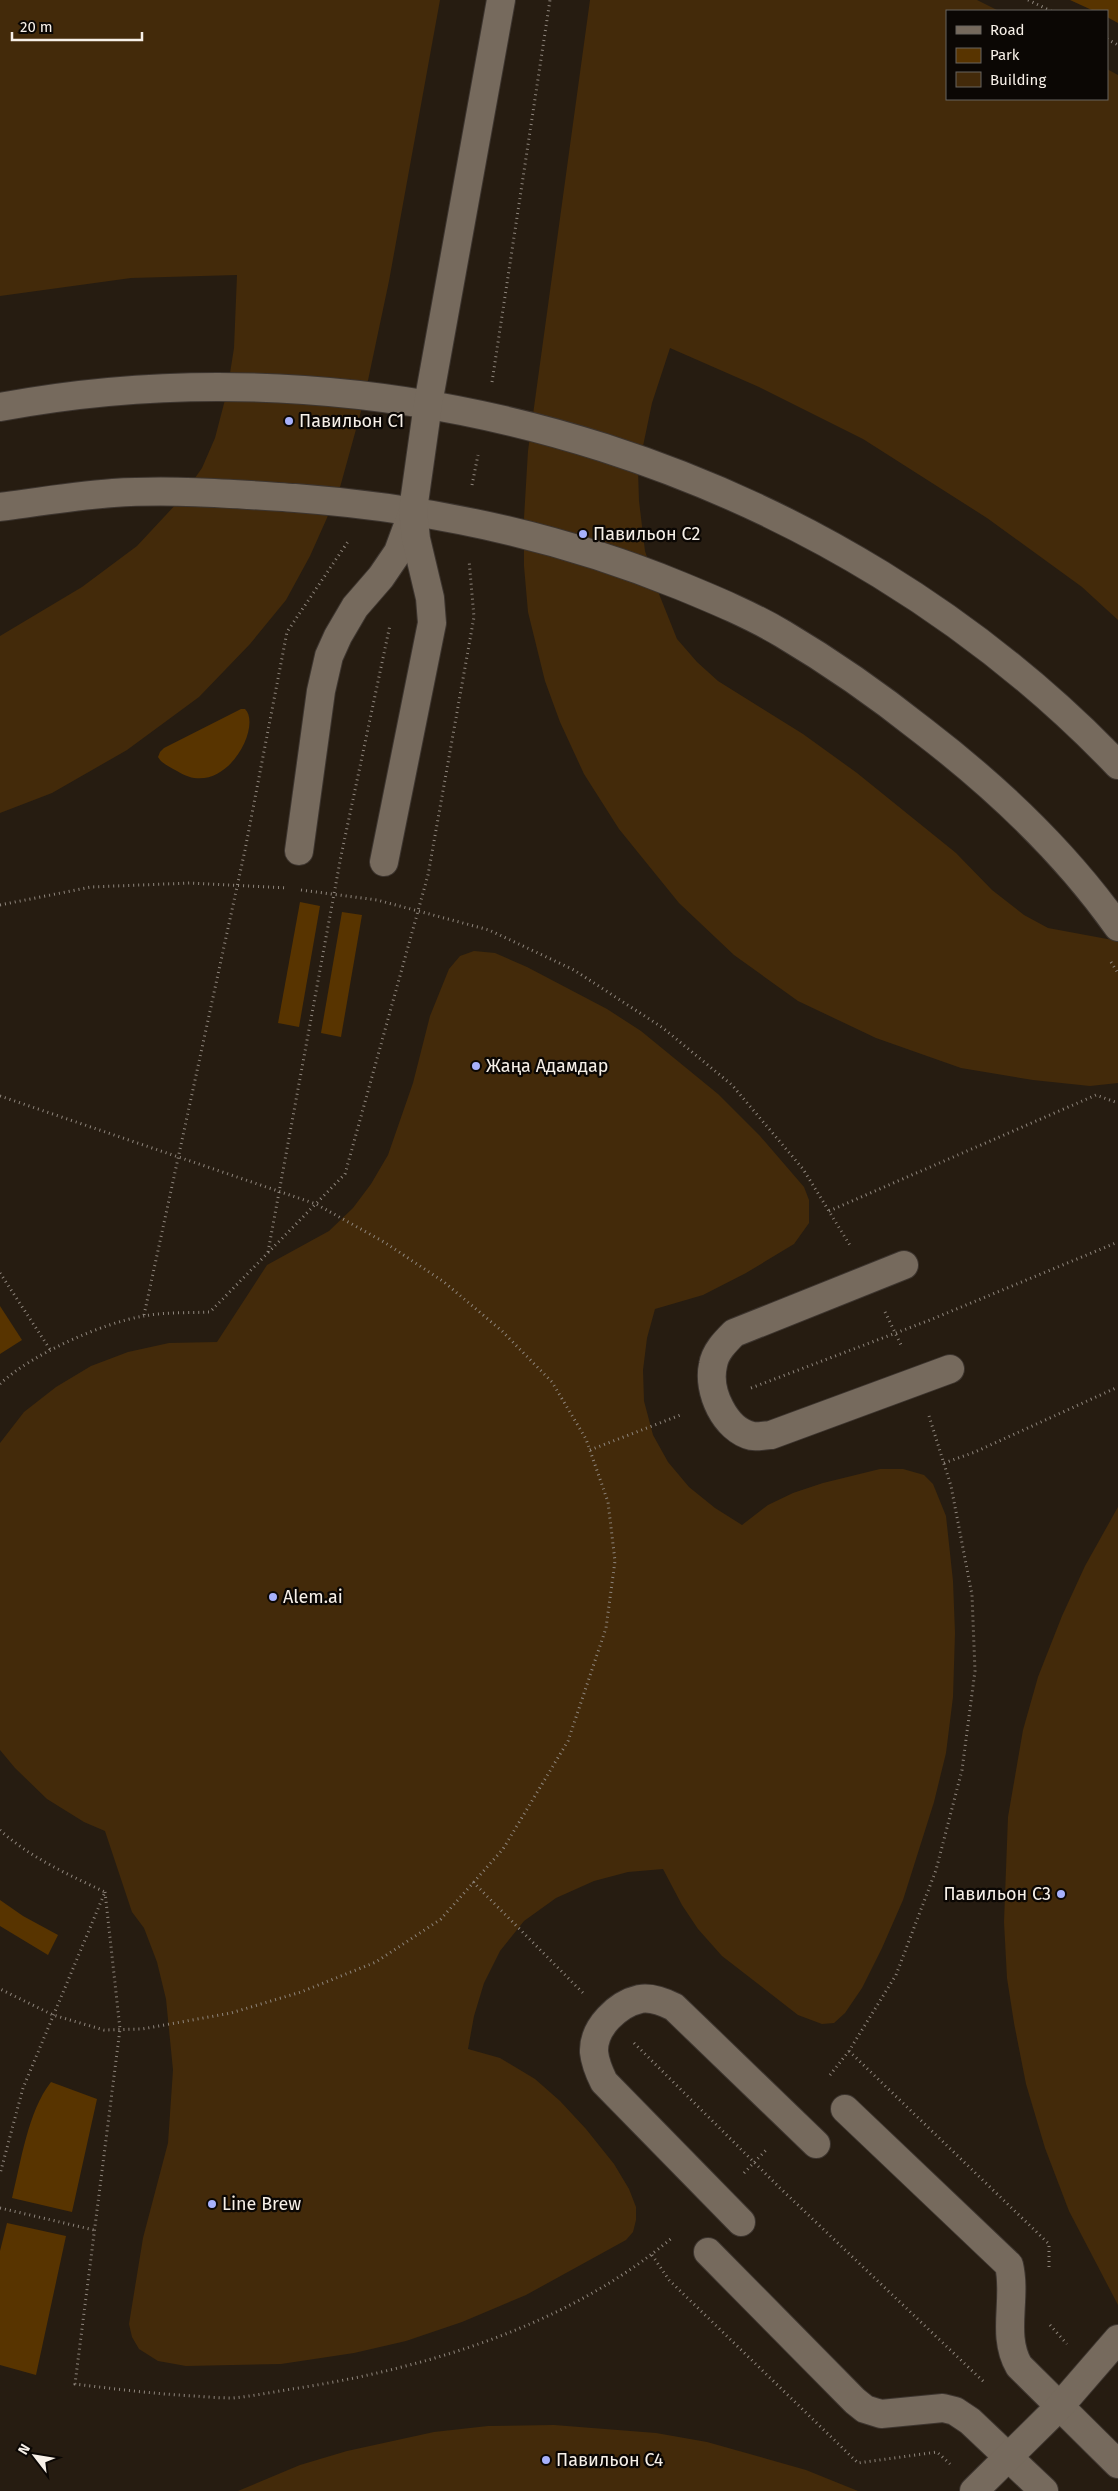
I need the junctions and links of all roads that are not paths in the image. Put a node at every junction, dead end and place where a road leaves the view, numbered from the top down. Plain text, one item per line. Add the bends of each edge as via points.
1 (500, 0) edge
2 (428, 404) junction
3 (0, 407) edge
4 (0, 507) edge
5 (413, 510) junction
6 (1118, 765) edge
7 (298, 851) dead end
8 (384, 862) dead end
9 (1118, 927) edge
10 (904, 1265) dead end
11 (950, 1368) dead end
12 (845, 2109) dead end
13 (816, 2144) dead end
14 (742, 2222) dead end
15 (708, 2252) dead end
16 (1118, 2339) edge
17 (1060, 2406) junction
18 (1010, 2457) junction
19 (1118, 2464) edge
20 (974, 2491) edge
21 (1044, 2491) edge

1 - 2 lane
2 - 3 lane via 313,390 213,387 114,392
2 - 5 lane
2 - 6 lane via 534,426 637,457 737,498 832,545 924,602 1011,666
4 - 5 lane via 112,493 199,492
5 - 7 lane via 398,552 355,607 329,656
5 - 8 lane via 432,623
5 - 9 lane via 565,544 712,598 782,633 898,712 962,761 1016,810 1068,865
10 - 11 lane via 734,1333 722,1345 713,1364 718,1401 727,1420 740,1432 754,1437 771,1434
12 - 17 lane via 1009,2265 1012,2277 1010,2344 1014,2356
13 - 14 lane via 674,2007 662,2001 642,1999 624,2005 608,2018 598,2033 594,2050 604,2082
15 - 18 lane via 860,2405 881,2414 943,2408 955,2411
16 - 17 lane
17 - 18 lane
17 - 19 lane
18 - 20 lane
18 - 21 lane

